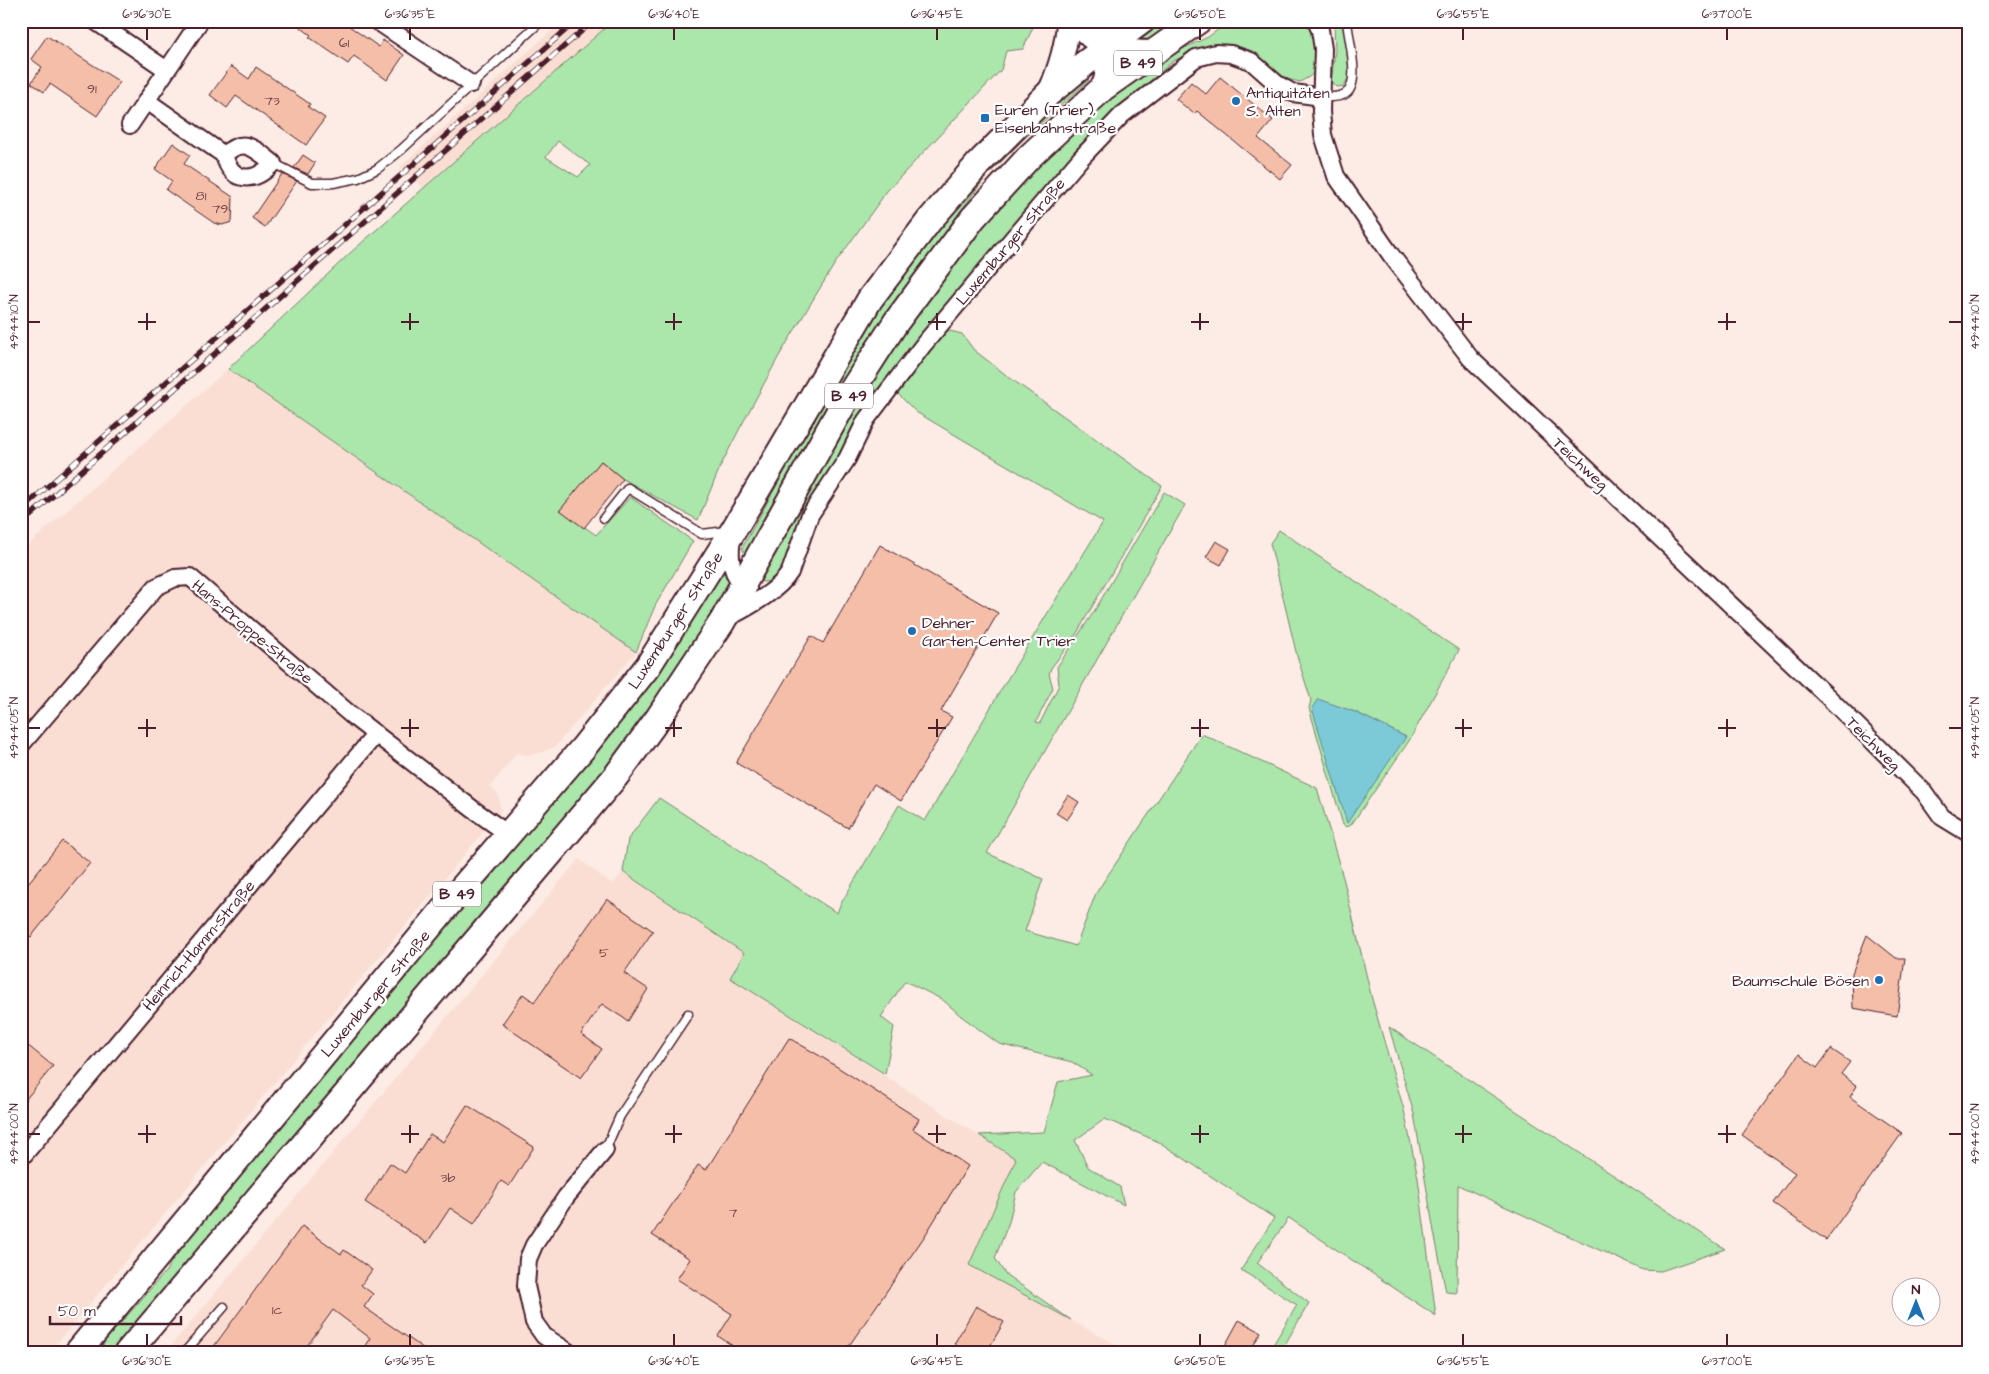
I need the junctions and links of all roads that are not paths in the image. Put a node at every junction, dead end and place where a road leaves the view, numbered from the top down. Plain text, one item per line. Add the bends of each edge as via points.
1 (96, 21) edge
2 (200, 21) edge
3 (377, 21) edge
4 (541, 21) edge
5 (1068, 21) edge
6 (1078, 21) edge
7 (1099, 21) edge
8 (1142, 21) edge
9 (1198, 21) edge
10 (1316, 21) edge
11 (1347, 21) edge
12 (1108, 46) junction
13 (1154, 52) junction
14 (167, 70) junction
15 (471, 84) junction
16 (1103, 88) junction
17 (1049, 93) junction
18 (1322, 97) junction
19 (147, 102) junction
20 (130, 126) dead end
21 (224, 155) junction
22 (273, 164) junction
23 (604, 518) dead end
24 (733, 531) junction
25 (741, 584) junction
26 (769, 592) junction
27 (722, 622) junction
28 (376, 734) junction
29 (21, 745) edge
30 (1968, 833) edge
31 (508, 834) junction
32 (688, 1014) dead end
33 (606, 1150) joint
34 (21, 1158) edge
35 (224, 1307) dead end
36 (77, 1353) edge
37 (126, 1353) edge
38 (184, 1353) edge
39 (570, 1353) edge

1 - 14 street
2 - 14 street
3 - 15 street
4 - 15 lane
5 - 17 street via 1060,67
6 - 12 street via 1091,38
7 - 12 street
8 - 12 main road, Luxemburger Straße / B 49
9 - 13 main road, Luxemburger Straße / B 49
10 - 18 street, Teichweg via 1323,49
11 - 18 lane via 1354,71 1351,88 1342,96
12 - 13 street
12 - 16 street
12 - 17 main road, Luxemburger Straße / B 49
13 - 16 main road, Luxemburger Straße / B 49
14 - 19 street
15 - 22 lane via 401,150 377,169 358,178 312,183
16 - 25 main road, Luxemburger Straße / B 49 via 1029,157 973,218 901,314 845,401
17 - 24 main road, Luxemburger Straße / B 49 via 980,162 870,299
18 - 26 street, Luxemburger Straße via 1292,93 1251,61 1216,53 1196,58 1122,115 1063,178 924,344 866,420 847,459 810,515 790,572 777,588
18 - 30 street, Teichweg via 1323,135 1336,176 1390,255 1471,359 1826,695 1924,792 1942,817
19 - 20 street
19 - 21 street
21 - 22 street via 232,147 243,144
21 - 22 street via 226,165 237,175 250,179 264,174
23 - 24 lane via 628,488 702,534
24 - 25 street, Luxemburger Straße via 730,564
24 - 31 main road, Luxemburger Straße / B 49 via 648,666 583,748
25 - 26 street via 758,593
25 - 27 main road, Luxemburger Straße / B 49
26 - 27 street, Luxemburger Straße
27 - 37 main road, Luxemburger Straße / B 49 via 616,776
28 - 29 street, Hans-Proppe-Straße via 190,577 174,578 156,587
28 - 31 street, Hans-Proppe-Straße
28 - 34 street, Heinrich-Hamm-Straße
31 - 36 main road, Luxemburger Straße / B 49
32 - 33 lane via 620,1116
33 - 39 street via 566,1197 528,1259 526,1286 534,1322 544,1336
35 - 38 lane

